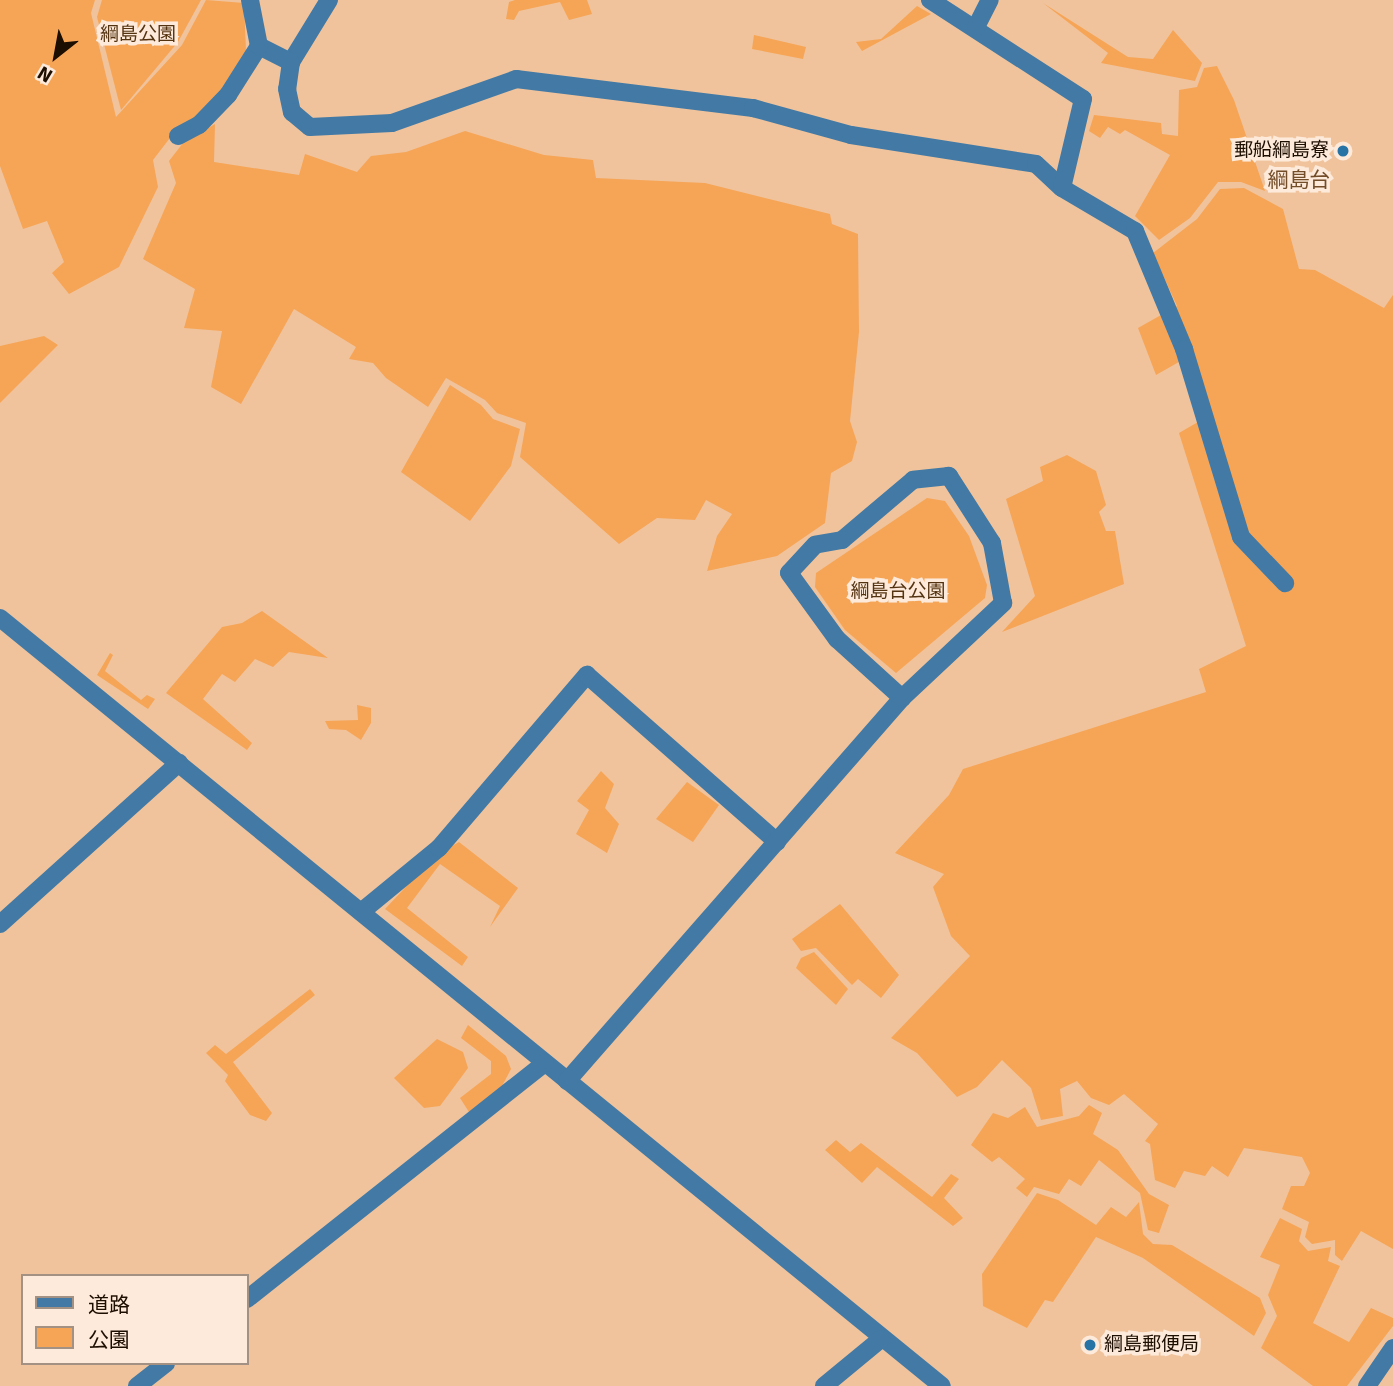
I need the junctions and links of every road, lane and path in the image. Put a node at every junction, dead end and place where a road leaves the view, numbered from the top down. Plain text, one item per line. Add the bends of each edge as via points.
1 (250, 0) edge
2 (329, 0) edge
3 (930, 0) edge
4 (990, 0) edge
5 (976, 27) junction
6 (259, 46) junction
7 (292, 62) junction
8 (178, 136) dead end
9 (1062, 188) junction
10 (1285, 583) dead end
11 (0, 618) edge
12 (902, 698) junction
13 (179, 763) junction
14 (777, 842) junction
15 (361, 912) junction
16 (0, 924) edge
17 (545, 1063) junction
18 (567, 1081) junction
19 (248, 1298) edge
20 (881, 1339) junction
21 (1393, 1348) edge
22 (163, 1365) edge
23 (137, 1386) edge
24 (824, 1386) edge
25 (942, 1386) edge
26 (1367, 1386) edge

1 - 6 street
2 - 7 street
3 - 5 street
4 - 5 street
5 - 9 street via 1083,99
6 - 7 street
6 - 8 street via 228,95 199,125
7 - 9 street via 287,89 292,113 310,127 392,123 516,79 753,108 851,135 1036,164
9 - 10 street via 1135,231 1184,349 1241,537
11 - 13 street
12 - 12 street via 1003,603 992,542 949,476 913,481 842,540 815,545 789,573 837,639
12 - 14 street
13 - 15 street
13 - 16 street
14 - 15 street via 587,675 439,848
14 - 18 street
15 - 17 street
17 - 18 street
17 - 19 street
18 - 20 street
20 - 24 street
20 - 25 street
21 - 26 street
22 - 23 street

